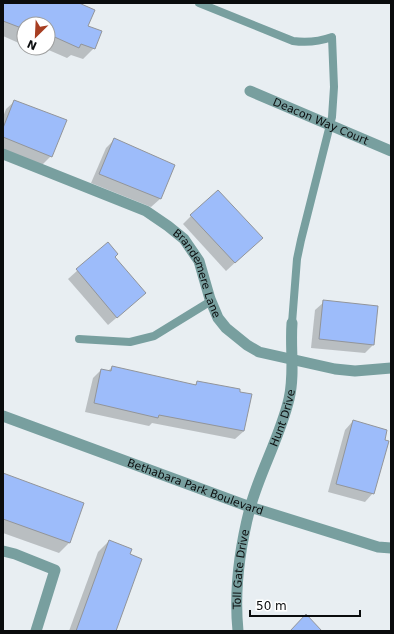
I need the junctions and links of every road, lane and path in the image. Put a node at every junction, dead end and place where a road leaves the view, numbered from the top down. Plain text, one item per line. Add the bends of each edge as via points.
1 (199, 3) edge
2 (250, 91) dead end
3 (330, 126) junction
4 (391, 151) edge
5 (3, 154) edge
6 (211, 301) junction
7 (292, 323) joint
8 (79, 339) dead end
9 (292, 360) junction
10 (391, 368) edge
11 (3, 416) edge
12 (250, 507) junction
13 (391, 548) edge
14 (3, 551) edge
15 (36, 631) edge
16 (238, 631) edge

1 - 3 lane via 293,41 306,43 332,37 334,87
2 - 3 street, Deacon Way Court
3 - 4 street, Deacon Way Court
3 - 7 lane via 297,259
5 - 6 street, Brandemere Lane via 146,211 168,226 184,239 199,261
6 - 8 lane via 154,336 130,342
6 - 9 street, Brandemere Lane via 218,318 226,328 248,345 259,352
7 - 9 street, Hunt Drive
9 - 10 street, Brandemere Lane via 335,370
9 - 12 street, Hunt Drive via 292,377 284,416
11 - 12 street, Bethabara Park Boulevard
12 - 13 street, Bethabara Park Boulevard via 378,547
12 - 16 street, Toll Gate Drive via 238,580
14 - 15 street via 55,570

